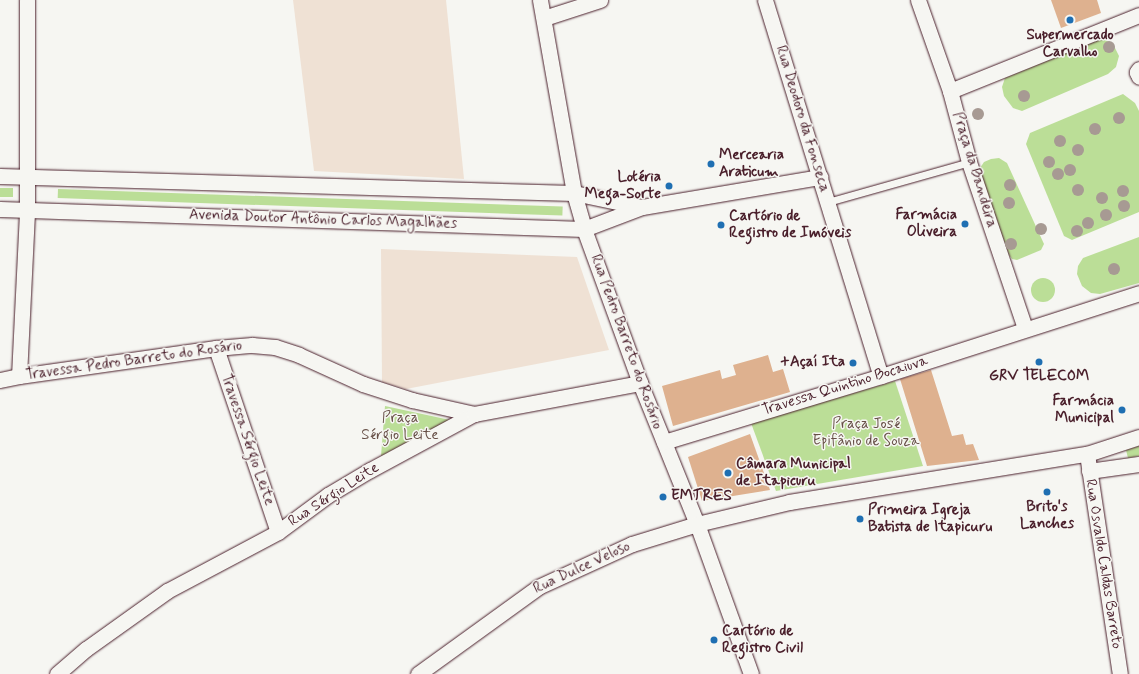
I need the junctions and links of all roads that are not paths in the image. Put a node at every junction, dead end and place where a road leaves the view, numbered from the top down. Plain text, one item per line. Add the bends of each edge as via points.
1 (27, 0) edge
2 (540, 0) edge
3 (600, 0) edge
4 (765, 0) edge
5 (918, 0) edge
6 (1139, 15) edge
7 (544, 18) junction
8 (950, 91) junction
9 (969, 162) junction
10 (0, 176) edge
11 (27, 177) junction
12 (820, 177) junction
13 (574, 193) junction
14 (828, 202) junction
15 (642, 207) junction
16 (0, 209) edge
17 (27, 210) junction
18 (584, 229) junction
19 (1139, 293) edge
20 (1025, 328) junction
21 (216, 348) junction
22 (19, 376) junction
23 (882, 376) junction
24 (0, 380) edge
25 (640, 383) junction
26 (474, 414) junction
27 (1139, 437) edge
28 (664, 442) junction
29 (1087, 454) junction
30 (1139, 464) edge
31 (1089, 471) junction
32 (697, 524) junction
33 (278, 532) junction
34 (57, 674) edge
35 (418, 674) edge
36 (751, 674) edge
37 (1120, 674) edge

1 - 11 street
2 - 7 street, Rua Pedro Barreto do Rosário
3 - 7 street
4 - 12 street, Rua Deodoro da Fonseca
5 - 8 street, Praça da Bandeira
6 - 8 street
7 - 13 street, Rua Pedro Barreto do Rosário
8 - 9 street, Praça da Bandeira
9 - 14 lane
9 - 20 street, Praça da Bandeira
10 - 11 street, Avenida Doutor Antônio Carlos Magalhães
11 - 13 street, Avenida Doutor Antônio Carlos Magalhães
11 - 17 street
12 - 14 street, Rua Deodoro da Fonseca
12 - 15 street, Avenida Doutor Antônio Carlos Magalhães
13 - 15 street, Avenida Doutor Antônio Carlos Magalhães
13 - 18 street, Rua Pedro Barreto do Rosário
14 - 23 street, Rua Deodoro da Fonseca
15 - 18 street, Avenida Doutor Antônio Carlos Magalhães
16 - 17 street, Avenida Doutor Antônio Carlos Magalhães
17 - 18 street, Avenida Doutor Antônio Carlos Magalhães
17 - 22 street
18 - 25 street, Rua Pedro Barreto do Rosário
19 - 20 street
20 - 23 street, Travessa Quintino Bocaiuva
21 - 22 street, Travessa Pedro Barreto do Rosário
21 - 26 street, Travessa Pedro Barreto do Rosário via 252,345 275,347 363,384 412,400
21 - 33 street, Travessa Sérgio Leite
22 - 24 street, Travessa Pedro Barreto do Rosário
23 - 28 street, Travessa Quintino Bocaiuva
25 - 26 street, Rua Sérgio Leite
25 - 28 street, Rua Pedro Barreto do Rosário
26 - 33 street, Rua Sérgio Leite via 328,495
27 - 29 street
28 - 32 street, Rua Pedro Barreto do Rosário
29 - 31 street, Rua Osvaldo Caldas Barreto
29 - 32 street via 789,502
30 - 31 street
31 - 37 street, Rua Osvaldo Caldas Barreto
32 - 35 street, Rua Dulce Veloso via 632,544 538,587
32 - 36 street, Rua Pedro Barreto do Rosário
33 - 34 street, Rua Sérgio Leite via 167,591 86,649

